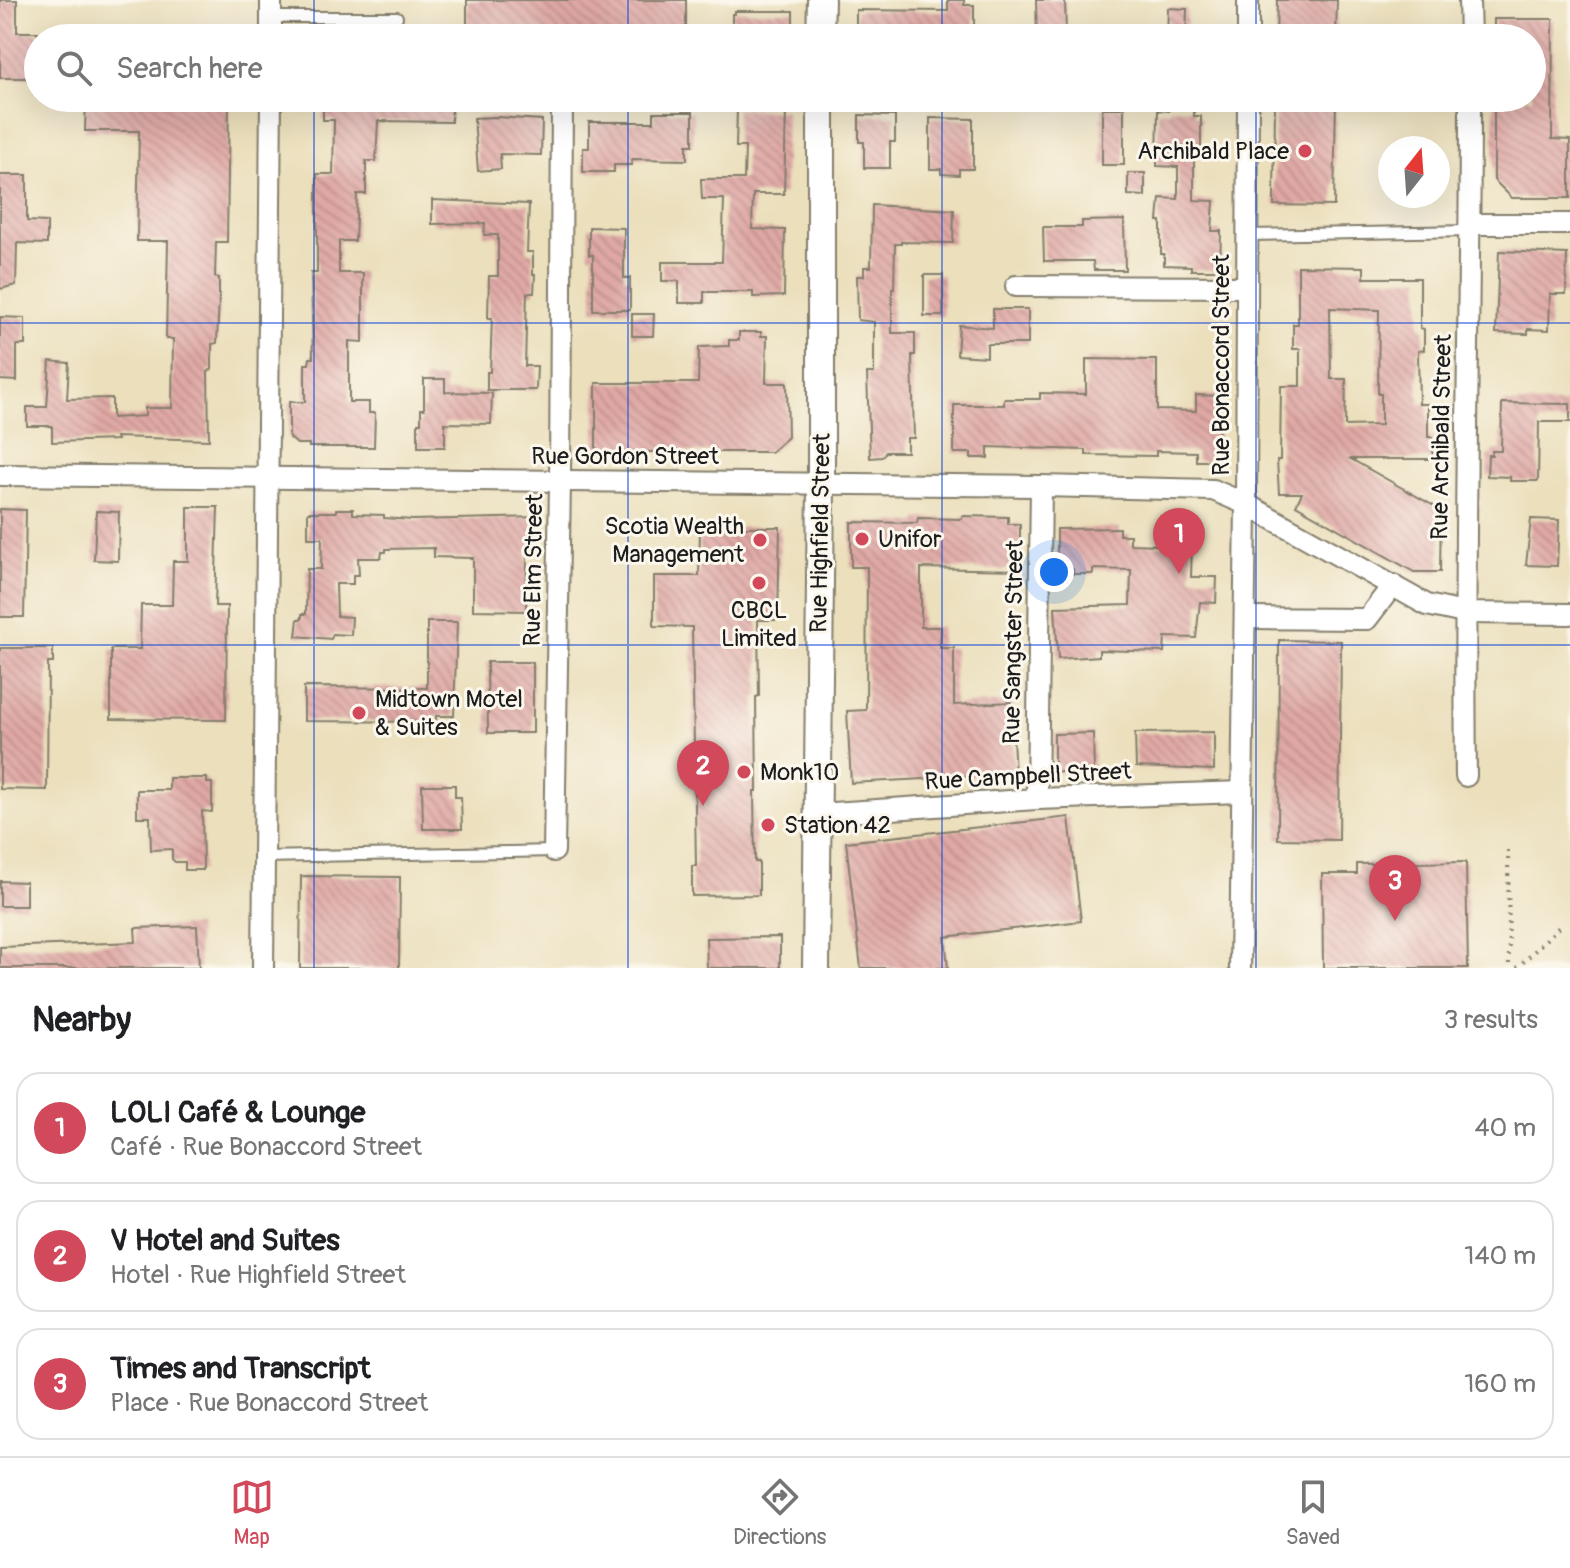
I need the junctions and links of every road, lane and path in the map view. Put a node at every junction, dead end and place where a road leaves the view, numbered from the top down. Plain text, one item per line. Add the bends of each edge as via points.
1 (821, 0) edge
2 (1248, 0) edge
3 (1469, 0) edge
4 (271, 8) edge
5 (397, 17) dead end
6 (820, 24) edge
7 (1248, 24) edge
8 (1470, 24) edge
9 (271, 112) edge
10 (562, 112) edge
11 (821, 112) edge
12 (1248, 112) edge
13 (1470, 112) edge
14 (1570, 224) edge
15 (1470, 228) junction
16 (1247, 235) junction
17 (1016, 286) dead end
18 (1246, 287) junction
19 (0, 475) edge
20 (267, 476) junction
21 (560, 482) junction
22 (821, 483) junction
23 (1041, 486) junction
24 (1246, 504) junction
25 (1393, 585) junction
26 (1464, 613) junction
27 (1570, 614) edge
28 (1245, 618) junction
29 (1466, 776) dead end
30 (1242, 792) junction
31 (1037, 799) junction
32 (818, 814) junction
33 (1508, 850) dead end
34 (554, 851) joint
35 (264, 857) junction
36 (1560, 926) dead end
37 (263, 968) edge
38 (816, 968) edge
39 (1240, 968) edge
40 (1509, 968) edge
41 (1517, 968) edge

1 - 6 street
2 - 7 street
3 - 8 street
4 - 5 lane
9 - 20 street
10 - 21 street, Rue Elm Street
11 - 22 street, Rue Highfield Street
12 - 16 street, Rue Bonaccord Street
13 - 15 street, Rue Archibald Street
14 - 15 street
15 - 16 lane
15 - 26 street, Rue Archibald Street
16 - 18 street, Rue Bonaccord Street
17 - 18 street
18 - 24 street, Rue Bonaccord Street
19 - 20 street, Rue Gordon Street
20 - 21 street, Rue Gordon Street
20 - 35 street
21 - 22 street, Rue Gordon Street
21 - 34 street, Rue Elm Street
22 - 23 street, Rue Gordon Street
22 - 32 street, Rue Highfield Street
23 - 24 street, Rue Gordon Street via 1213,490
23 - 31 street, Rue Sangster Street
24 - 25 street, Rue Gordon Street
24 - 28 street, Rue Bonaccord Street
25 - 26 street, Rue Gordon Street via 1427,605
25 - 28 street via 1367,619
26 - 27 street, Rue Gordon Street
26 - 29 street, Rue Archibald Street
28 - 30 street, Rue Bonaccord Street
30 - 31 street, Rue Campbell Street
30 - 39 street, Rue Bonaccord Street
31 - 32 street, Rue Campbell Street
32 - 38 street, Rue Highfield Street
33 - 40 path
34 - 35 lane
35 - 37 street
36 - 41 path

